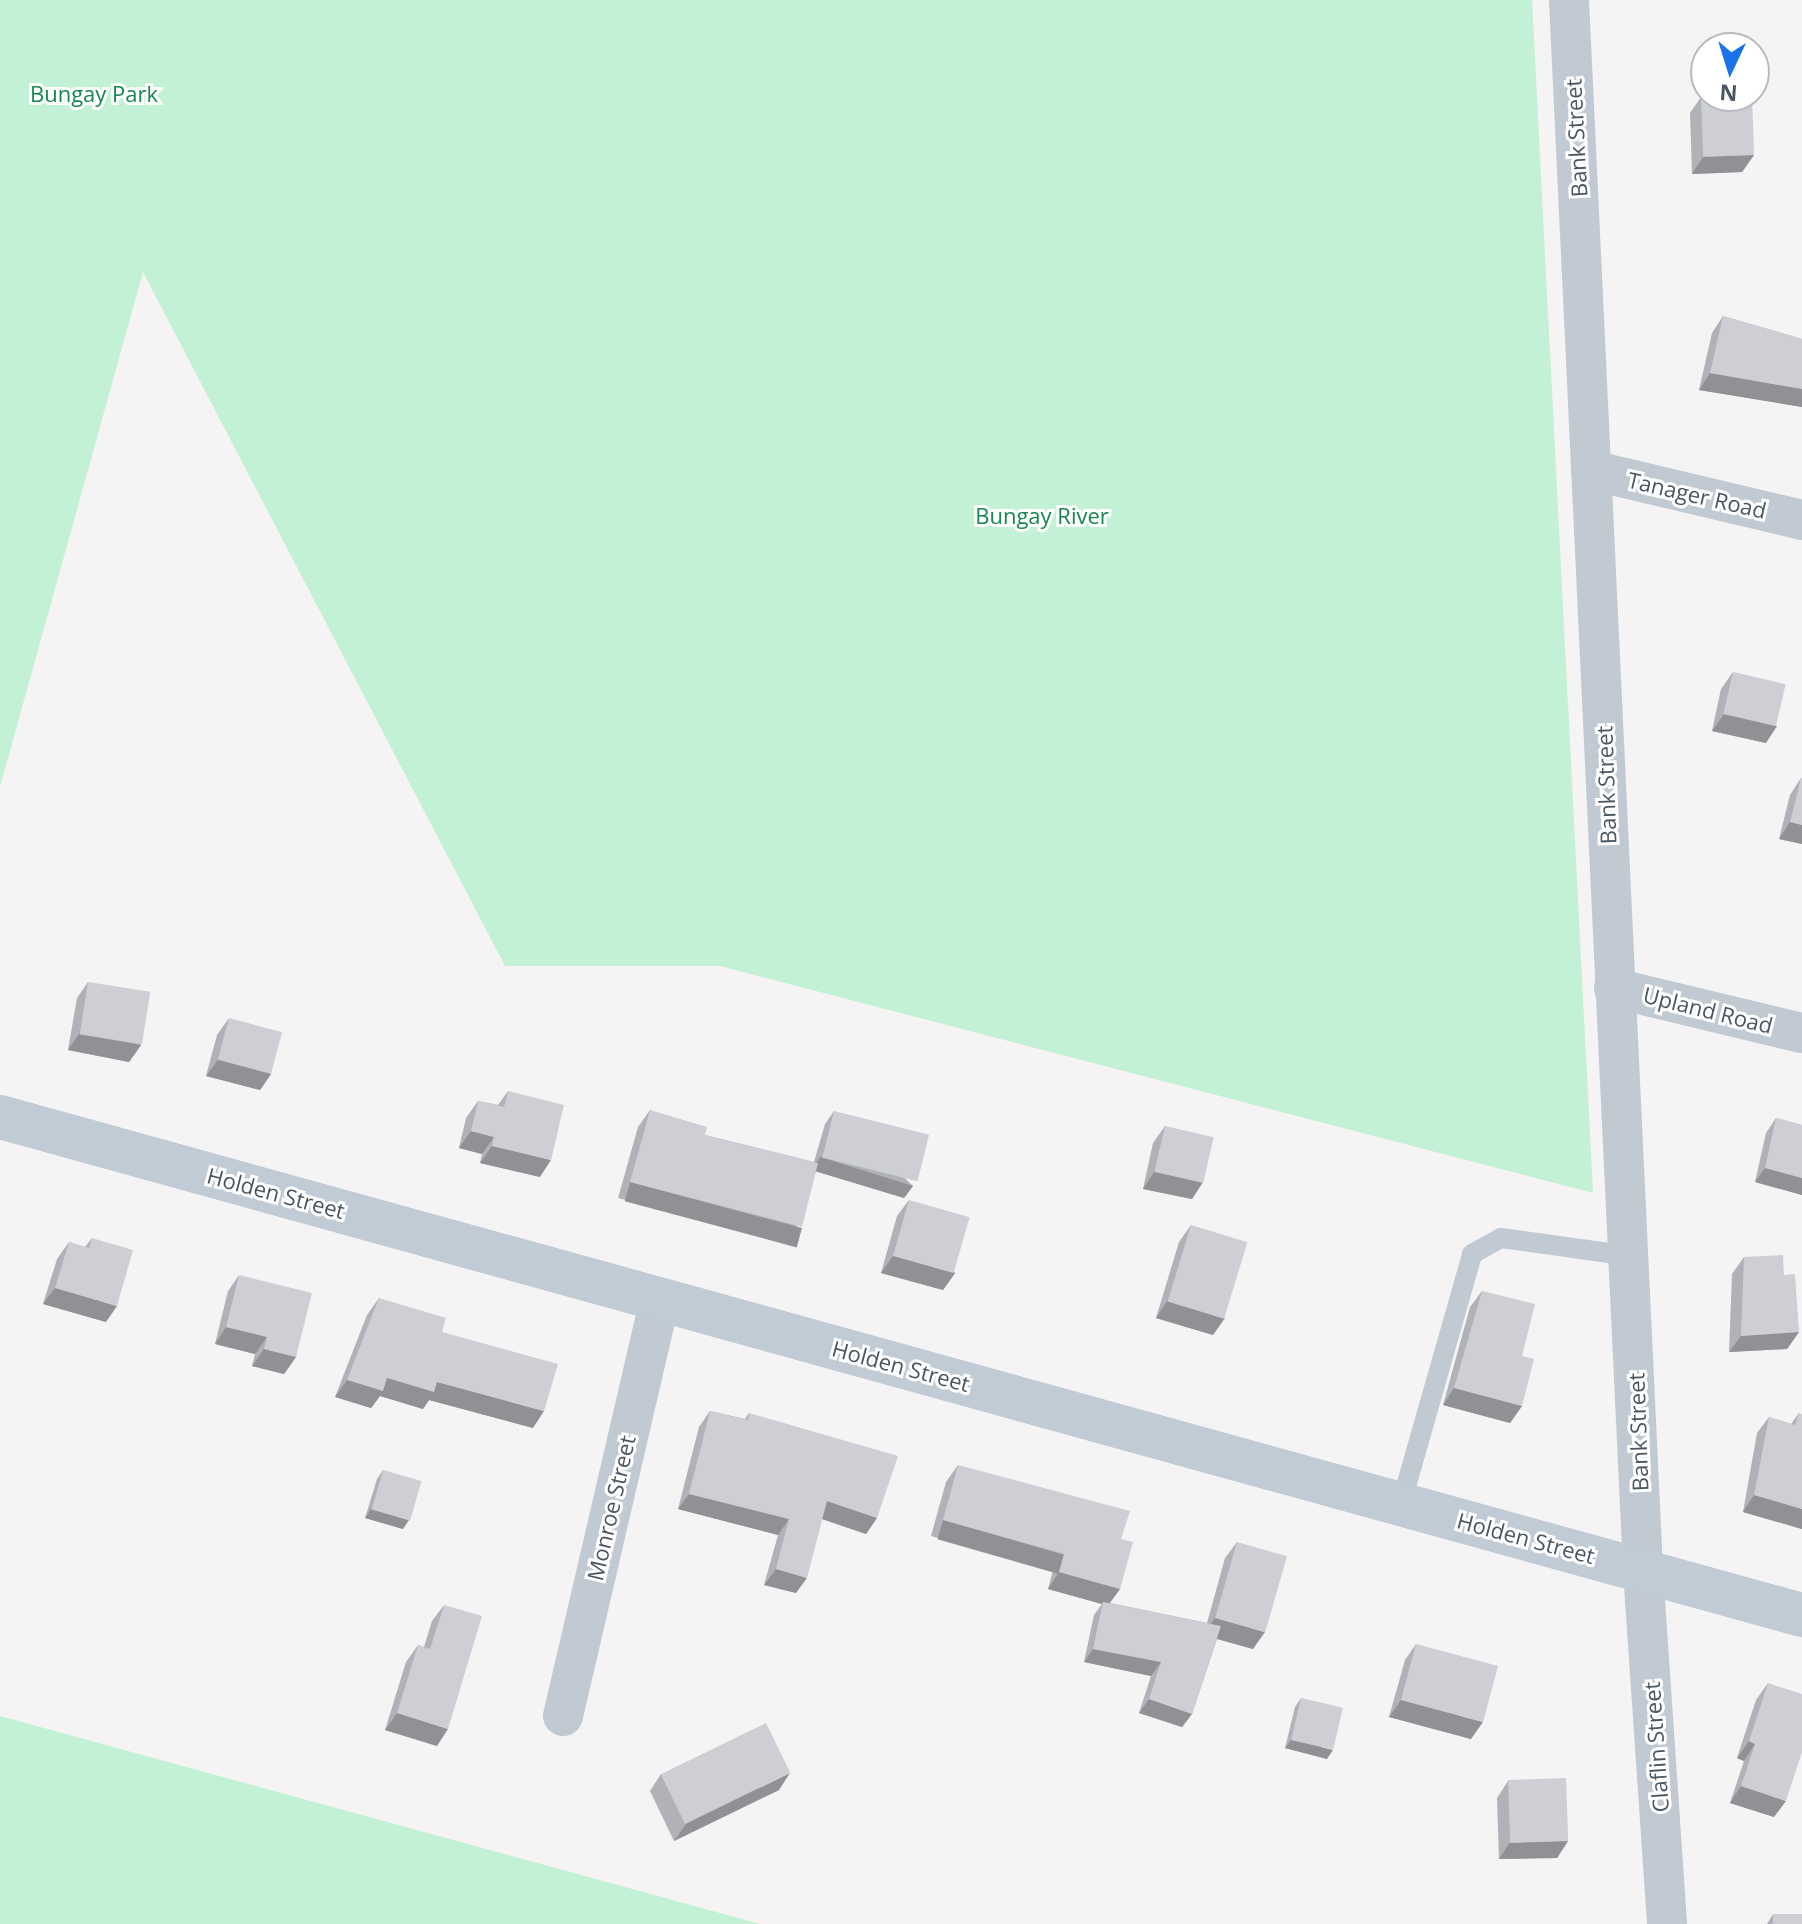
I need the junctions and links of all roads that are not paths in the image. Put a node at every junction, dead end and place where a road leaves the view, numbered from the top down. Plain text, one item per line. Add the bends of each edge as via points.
1 (1569, 0) edge
2 (1591, 470) junction
3 (1802, 520) edge
4 (1614, 988) junction
5 (1802, 1033) edge
6 (0, 1117) edge
7 (1631, 1256) junction
8 (660, 1299) junction
9 (1401, 1504) junction
10 (1643, 1571) junction
11 (1802, 1615) edge
12 (563, 1716) dead end
13 (1667, 1924) edge

1 - 2 street, Bank Street
2 - 3 street, Tanager Road
2 - 4 street, Bank Street
4 - 5 street, Upland Road
4 - 7 street, Bank Street
6 - 8 main road, Holden Street
7 - 9 lane via 1501,1238 1472,1254
7 - 10 street, Bank Street
8 - 9 main road, Holden Street
8 - 12 street, Monroe Street
9 - 10 main road, Holden Street
10 - 11 main road, Holden Street
10 - 13 street, Claflin Street

